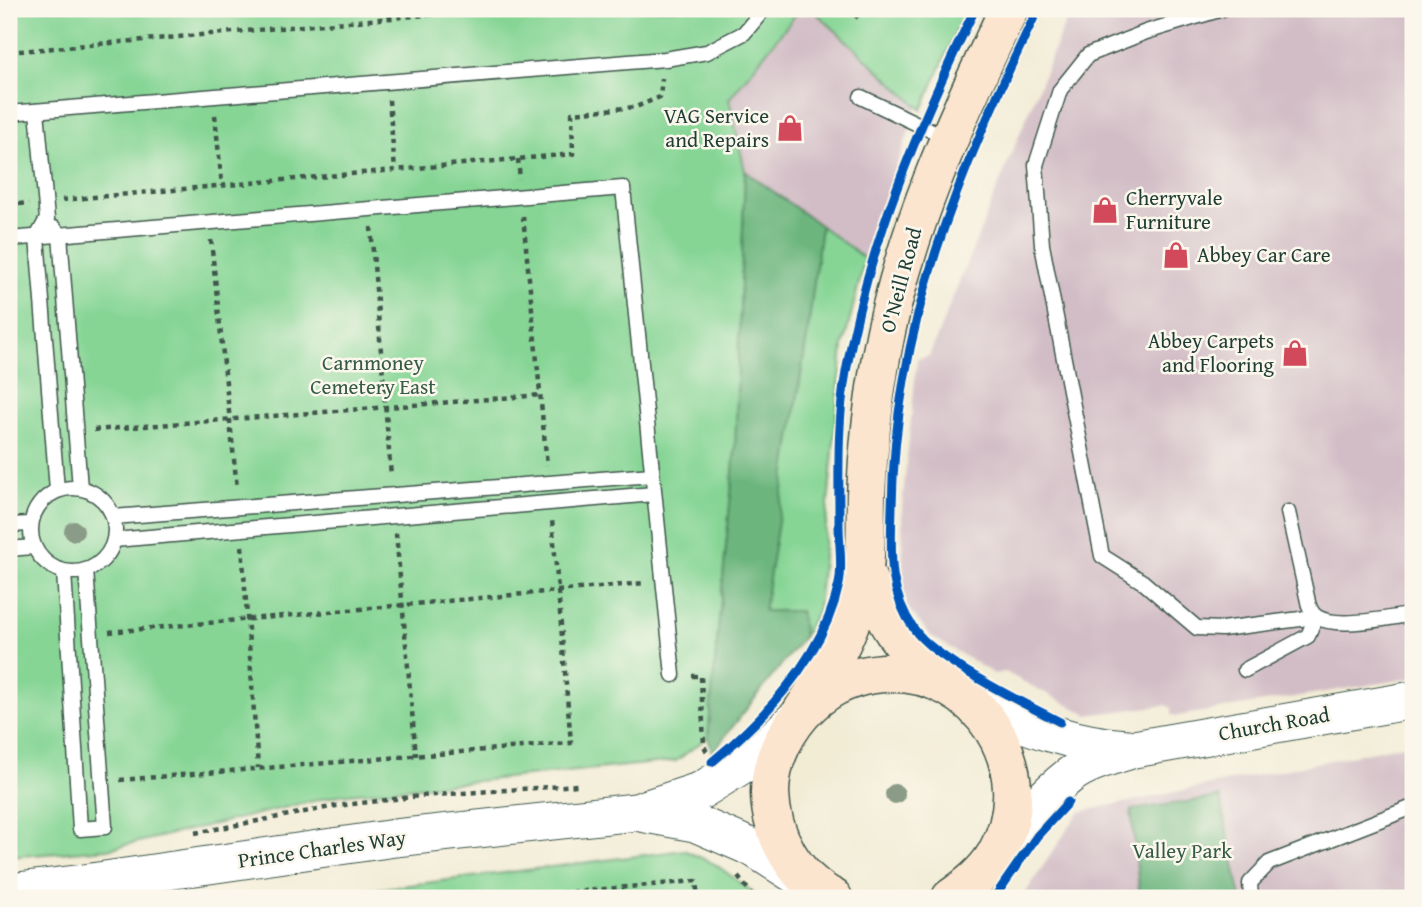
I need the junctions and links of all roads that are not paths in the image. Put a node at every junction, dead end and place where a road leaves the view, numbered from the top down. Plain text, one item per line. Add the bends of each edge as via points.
1 (764, 9) edge
2 (1009, 9) edge
3 (1222, 9) edge
4 (861, 97) dead end
5 (37, 111) junction
6 (9, 113) edge
7 (948, 139) junction
8 (47, 219) junction
9 (60, 235) junction
10 (37, 237) junction
11 (9, 239) edge
12 (652, 475) junction
13 (80, 488) junction
14 (57, 490) junction
15 (654, 494) junction
16 (1288, 512) dead end
17 (113, 517) junction
18 (30, 524) junction
19 (9, 525) edge
20 (114, 540) junction
21 (33, 547) junction
22 (9, 549) edge
23 (863, 568) junction
24 (86, 570) junction
25 (64, 572) junction
26 (1413, 614) edge
27 (1316, 617) junction
28 (1245, 670) dead end
29 (673, 676) road end
30 (962, 696) junction
31 (1413, 700) edge
32 (800, 715) junction
33 (1134, 748) junction
34 (1413, 807) edge
35 (636, 813) junction
36 (985, 872) edge
37 (9, 892) edge
38 (825, 895) edge
39 (951, 898) edge
40 (1251, 898) edge

1 - 5 lane via 744,33 719,46 665,59
2 - 7 main road, O'Neill Road
3 - 27 lane via 1088,55 1060,90 1036,165 1042,245 1102,556 1143,582 1197,628
4 - 7 lane
5 - 6 lane
5 - 8 lane
7 - 23 main road, O'Neill Road via 910,242 881,356 870,428
8 - 9 lane
8 - 10 lane
9 - 10 lane
9 - 12 lane via 623,188
9 - 13 lane
10 - 11 lane
10 - 14 lane
12 - 15 lane
12 - 17 lane
13 - 14 lane
13 - 17 lane via 103,500
14 - 18 lane via 42,500
15 - 20 lane
15 - 29 lane
16 - 27 lane via 1309,606
17 - 20 lane
18 - 19 lane
18 - 21 lane
20 - 24 lane via 102,561
21 - 22 lane
21 - 25 lane via 51,567
23 - 30 main road, O'Neill Road via 884,619 905,648
23 - 32 main road, O'Neill Road via 858,600 827,675
24 - 25 lane
24 - 25 lane via 105,827 80,829
26 - 27 lane via 1368,622
27 - 28 lane via 1308,636
30 - 32 main road via 924,677 870,674 821,695
30 - 33 street, Church Road via 1058,737
30 - 36 main road, O'Neill Road via 992,725 1011,775 1007,828
31 - 33 street, Church Road
32 - 35 street, Prince Charles Way via 754,757 702,790
32 - 38 main road, O'Neill Road via 783,740 770,793 783,847 798,871
33 - 36 street, Church Road via 1071,774 1028,814
34 - 40 lane via 1269,863 1250,883
35 - 37 street, Prince Charles Way via 395,838
35 - 38 street, Prince Charles Way via 695,823 753,848
36 - 39 main road

